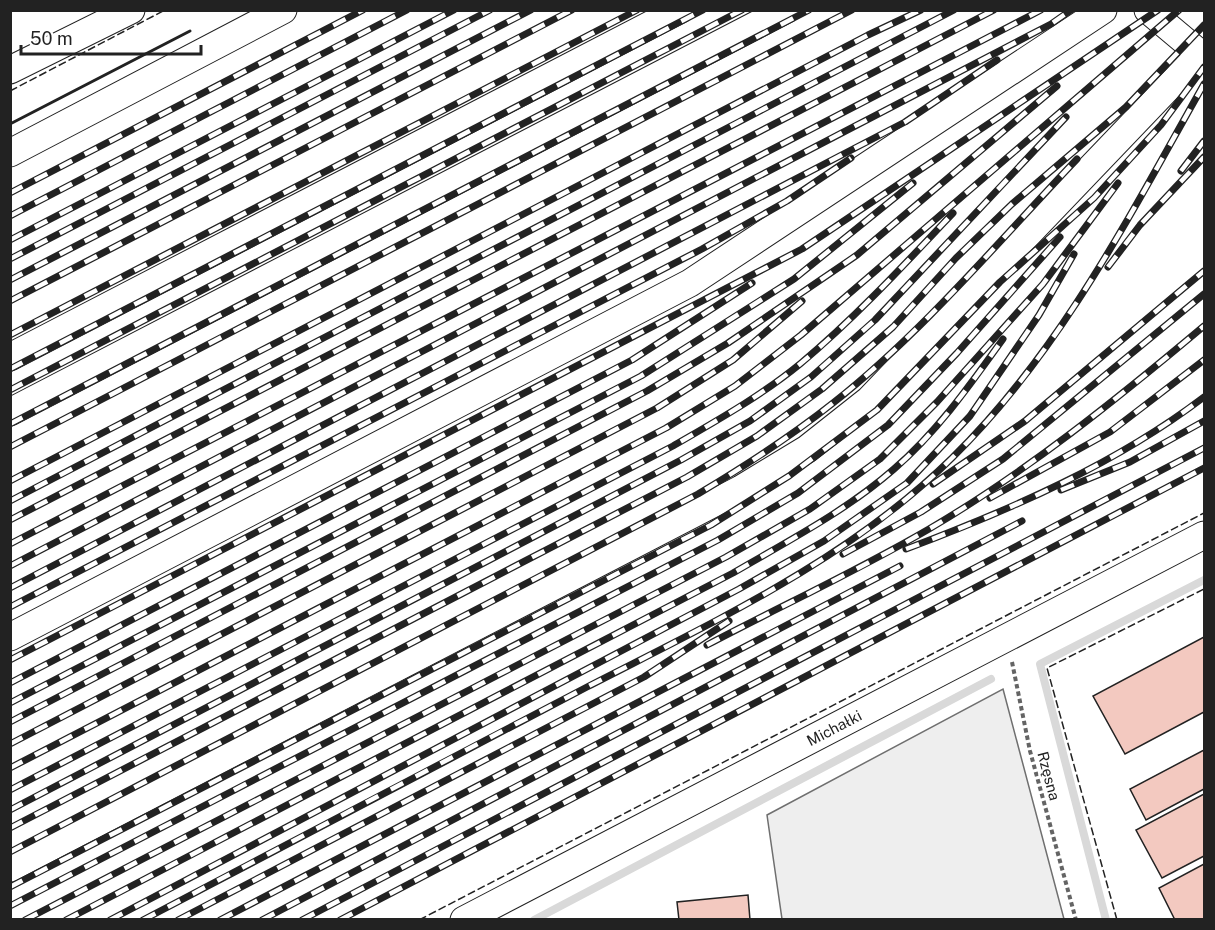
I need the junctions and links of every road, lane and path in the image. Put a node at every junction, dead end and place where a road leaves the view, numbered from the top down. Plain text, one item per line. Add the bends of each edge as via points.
1 (131, 10) edge
2 (283, 10) edge
3 (679, 10) edge
4 (785, 10) edge
5 (1103, 10) edge
6 (1148, 10) edge
7 (1202, 56) edge
8 (10, 70) edge
9 (10, 153) edge
10 (10, 357) edge
11 (10, 412) edge
12 (1204, 535) edge
13 (10, 637) edge
14 (1002, 639) junction
15 (10, 868) edge
16 (482, 915) edge
17 (1076, 920) edge

1 - 8 street
2 - 9 street
3 - 10 street
4 - 11 street
5 - 13 street via 690,283
6 - 7 street
7 - 15 street via 869,400 807,449 730,495
12 - 14 street, Michałki
14 - 16 street, Michałki
14 - 17 path, Rzęsna via 1014,664 1030,751

